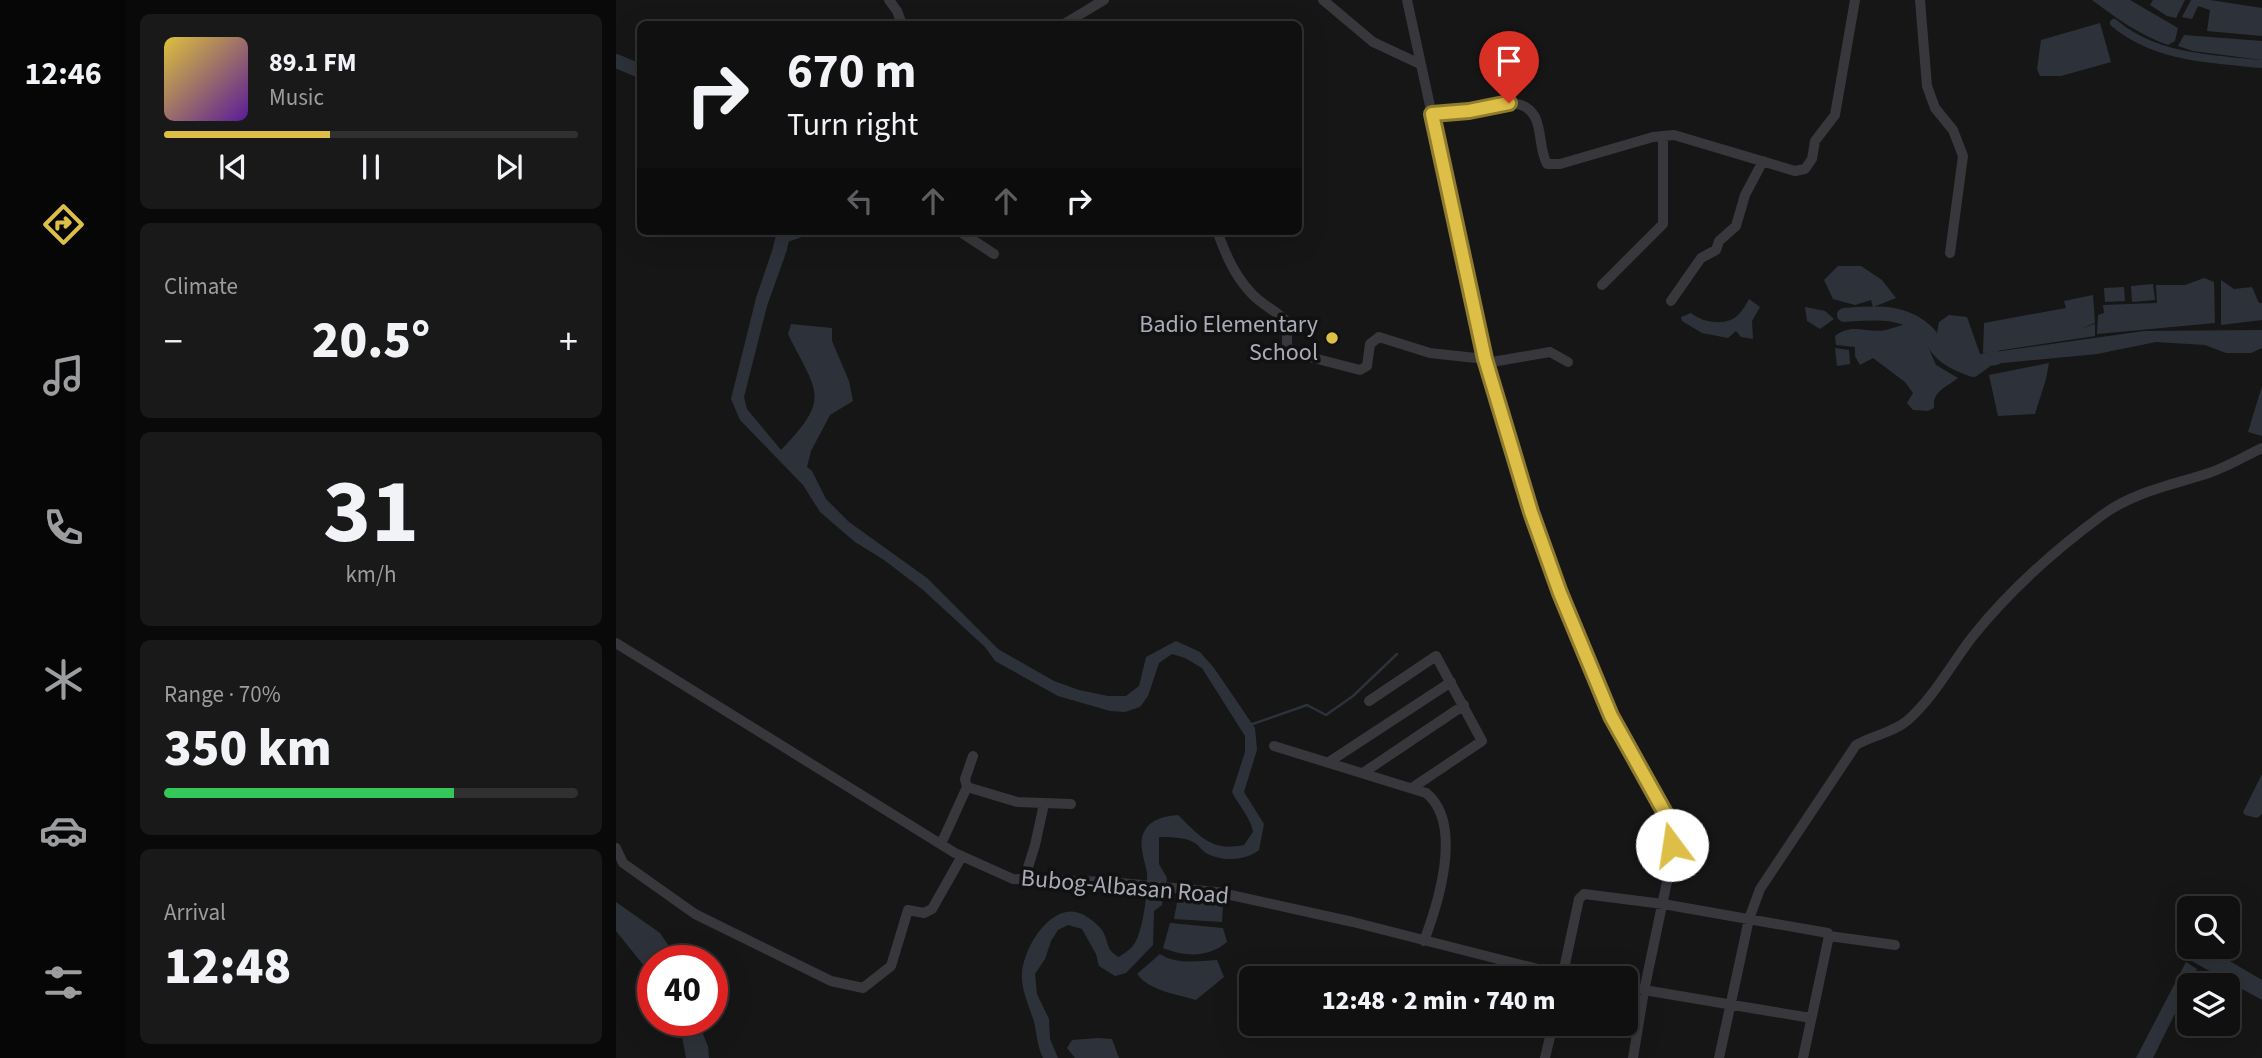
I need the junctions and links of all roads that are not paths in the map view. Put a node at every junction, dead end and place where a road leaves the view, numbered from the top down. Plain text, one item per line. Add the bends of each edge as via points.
1 (889, 0) edge
2 (1104, 0) edge
3 (1323, 0) edge
4 (1407, 0) edge
5 (1856, 0) edge
6 (1920, 0) edge
7 (901, 21) edge
8 (1069, 21) edge
9 (1420, 64) junction
10 (1432, 114) junction
11 (1663, 136) junction
12 (1763, 160) junction
13 (965, 235) edge
14 (1219, 235) edge
15 (1950, 253) dead end
16 (994, 254) dead end
17 (1602, 285) dead end
18 (1671, 301) dead end
19 (1486, 361) junction
20 (1568, 362) dead end
21 (2262, 448) edge
22 (616, 643) edge
23 (1451, 682) junction
24 (1369, 701) dead end
25 (1464, 705) junction
26 (1273, 746) dead end
27 (973, 756) dead end
28 (1329, 762) junction
29 (1363, 773) junction
30 (967, 788) junction
31 (1412, 788) junction
32 (1044, 804) junction
33 (1071, 804) dead end
34 (941, 844) junction
35 (616, 848) edge
36 (962, 856) junction
37 (1024, 880) junction
38 (1663, 904) junction
39 (1749, 919) junction
40 (1829, 936) junction
41 (1424, 941) junction
42 (1895, 945) dead end
43 (1520, 966) edge
44 (1568, 966) edge
45 (1638, 990) edge
46 (1644, 991) junction
47 (1731, 1005) junction
48 (1811, 1018) junction
49 (1550, 1036) edge
50 (1545, 1058) edge
51 (1633, 1058) edge
52 (1719, 1058) edge
53 (1803, 1058) edge

1 - 7 street
2 - 8 street
3 - 9 street via 1373,42
4 - 9 street
5 - 12 street via 1835,115 1815,141 1812,159 1805,169 1796,171
6 - 15 street via 1927,86 1963,156
9 - 10 street
10 - 11 street via 1509,103 1524,106 1535,118 1547,164
10 - 19 street
11 - 12 street via 1674,135
11 - 17 street via 1663,224
12 - 18 street via 1736,226 1716,250 1700,258
13 - 16 street
14 - 19 street via 1231,267 1253,296 1287,322 1287,346 1298,354 1360,370 1367,366 1370,344 1379,337 1430,353
19 - 20 street via 1550,352
19 - 38 street via 1560,593 1611,716 1665,813 1673,853
21 - 39 street via 2212,472 2144,493 2103,514 2023,582 1974,635 1908,720 1856,745 1766,877
22 - 34 street, Bubog-Albasan Road
23 - 24 street via 1436,656
23 - 25 street
23 - 28 street
25 - 29 street
25 - 31 street via 1482,741
26 - 28 street
27 - 30 street via 965,779
28 - 29 street
29 - 31 street
30 - 32 street via 1017,802
30 - 34 street
31 - 41 street via 1434,801 1445,836 1441,888
32 - 33 street
32 - 37 street
34 - 36 street, Bubog-Albasan Road
35 - 36 street via 623,863 695,914 831,981 863,988 891,966 908,910 924,913 932,909
36 - 37 street, Bubog-Albasan Road
37 - 41 street, Bubog-Albasan Road via 1217,892
38 - 39 street
38 - 44 street via 1581,894
38 - 46 street
39 - 40 street
39 - 47 street
40 - 42 street
40 - 48 street
41 - 43 street, Bubog-Albasan Road
45 - 46 street
46 - 47 street
46 - 51 street
47 - 48 street
47 - 52 street
48 - 53 street
49 - 50 street

